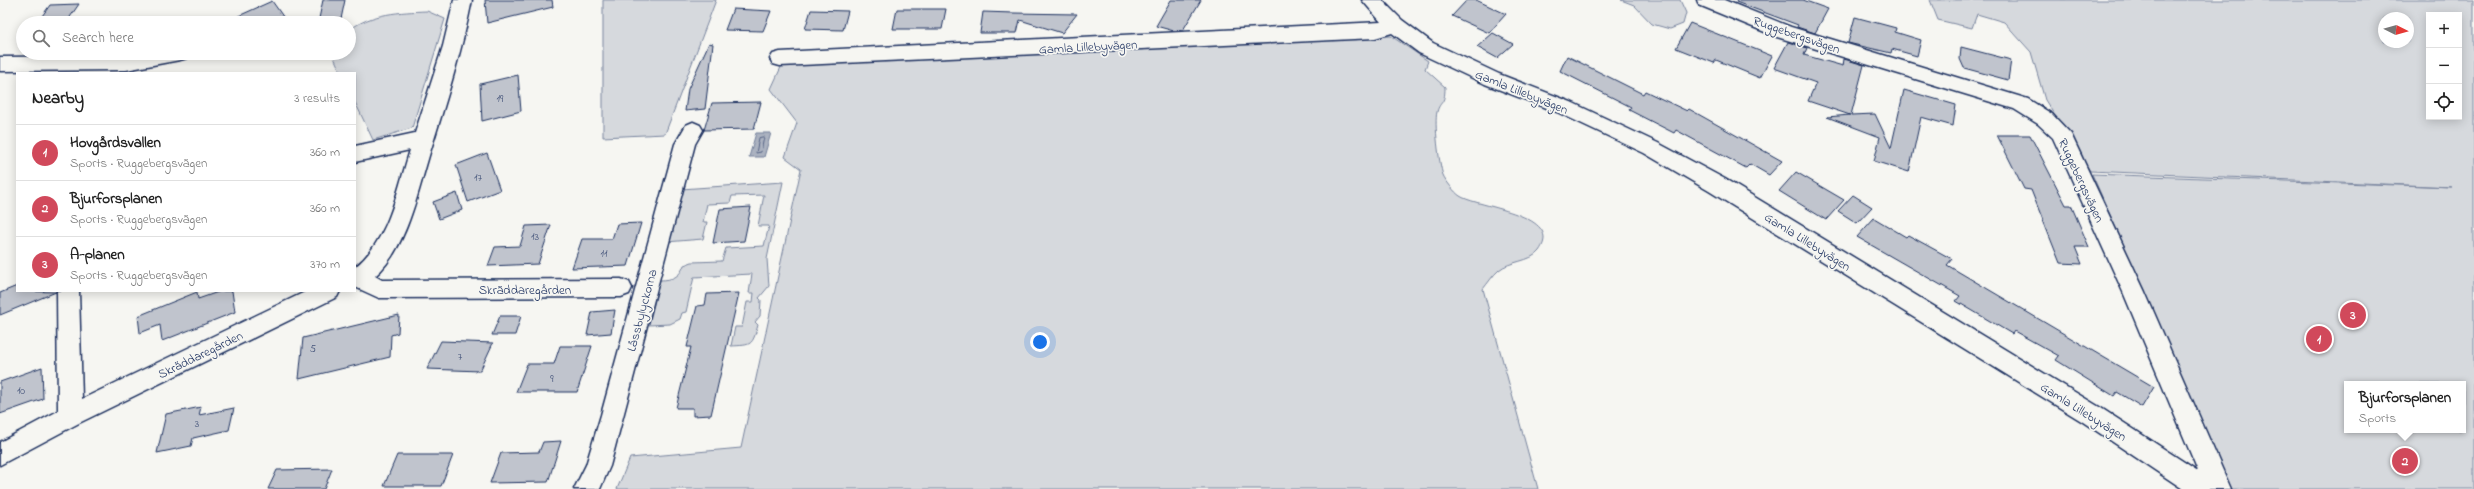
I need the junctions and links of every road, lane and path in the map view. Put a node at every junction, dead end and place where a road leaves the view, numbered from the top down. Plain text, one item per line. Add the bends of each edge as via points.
1 (463, 0) edge
2 (1371, 0) edge
3 (1706, 0) edge
4 (1395, 25) junction
5 (780, 59) dead end
6 (142, 60) edge
7 (0, 64) edge
8 (693, 130) dead end
9 (423, 140) junction
10 (356, 154) edge
11 (358, 277) edge
12 (621, 288) dead end
13 (68, 292) edge
14 (327, 292) edge
15 (70, 416) junction
16 (0, 454) edge
17 (586, 489) edge
18 (2204, 489) edge
19 (2218, 489) edge

1 - 9 street, Skräddaregården via 453,46
2 - 4 street, Gamla Lillebyvägen
3 - 19 street, Ruggebergsvägen via 1784,32 2021,104 2045,119 2061,134 2134,292
4 - 5 street, Gamla Lillebyvägen via 1375,31
4 - 18 street, Gamla Lillebyvägen via 1446,59 1564,107 1668,156 2092,415
6 - 7 street via 126,63
8 - 17 street, Låssbylyckorna via 685,144 598,466
9 - 10 street
9 - 11 street, Skräddaregården via 397,224 386,249 376,262
11 - 12 street, Skräddaregården via 379,289
13 - 15 street
14 - 15 street, Skräddaregården
15 - 16 street, Skräddaregården

